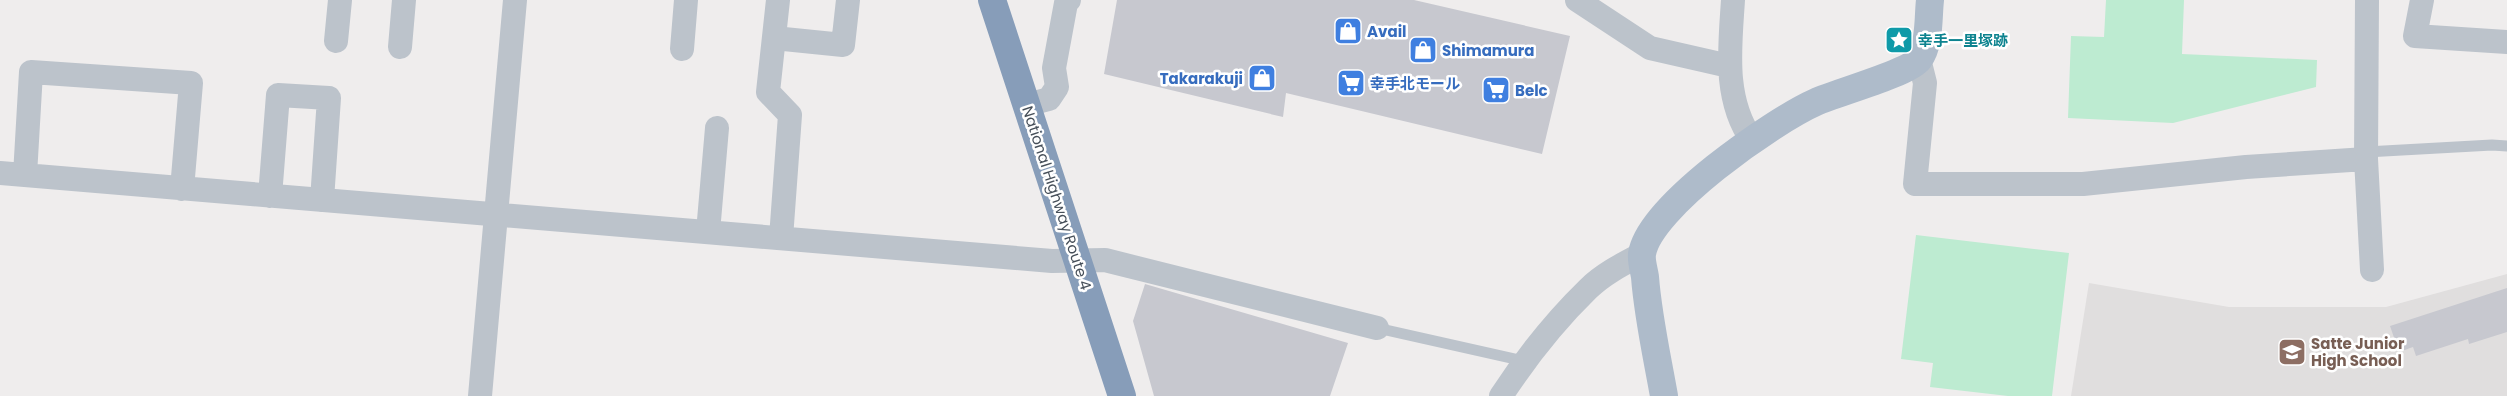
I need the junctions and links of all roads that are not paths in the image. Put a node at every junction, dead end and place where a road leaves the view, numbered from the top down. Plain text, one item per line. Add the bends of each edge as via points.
1 (340, 0) edge
2 (404, 0) edge
3 (515, 0) edge
4 (686, 0) edge
5 (778, 0) edge
6 (848, 0) edge
7 (992, 0) edge
8 (1069, 0) edge
9 (1577, 0) edge
10 (1733, 0) edge
11 (1930, 0) edge
12 (2367, 0) edge
13 (2422, 0) edge
14 (774, 38) junction
15 (336, 41) dead end
16 (2507, 42) edge
17 (400, 47) dead end
18 (682, 49) dead end
19 (1919, 60) junction
20 (1729, 66) junction
21 (1026, 105) junction
22 (717, 128) dead end
23 (1752, 140) junction
24 (2507, 146) edge
25 (2366, 156) junction
26 (0, 173) edge
27 (25, 175) junction
28 (182, 189) junction
29 (270, 196) junction
30 (322, 200) junction
31 (495, 214) junction
32 (708, 232) junction
33 (782, 238) junction
34 (1642, 254) junction
35 (1078, 260) junction
36 (2372, 270) dead end
37 (1378, 328) joint
38 (1524, 361) junction
39 (480, 396) edge
40 (1122, 396) edge
41 (1501, 396) edge
42 (1664, 396) edge

1 - 15 street
2 - 17 street
3 - 31 street
4 - 18 street
5 - 14 street
6 - 14 street via 843,45
7 - 21 highway, National Highway Route 4
8 - 21 street via 1054,68 1057,87 1049,99
9 - 20 street via 1650,48
10 - 20 street
11 - 19 main road via 1924,51
12 - 25 street
13 - 16 street via 2415,36
14 - 33 street via 768,92 790,115
19 - 23 main road via 1913,66 1815,103
19 - 25 street via 1925,82 1915,184 2083,184
20 - 23 street via 1742,124
21 - 35 highway, National Highway Route 4
22 - 32 street
23 - 34 main road via 1702,178 1667,212
24 - 25 lane
25 - 36 street
26 - 27 street
27 - 28 street
27 - 28 street via 31,72 191,83
28 - 29 street
29 - 30 street
29 - 30 street via 278,95 329,98
30 - 31 street
31 - 32 street
31 - 39 street
32 - 33 street
33 - 35 street via 1052,261
34 - 38 street via 1612,270 1588,289
34 - 42 main road
35 - 37 street via 1105,260
35 - 40 highway, National Highway Route 4
37 - 38 lane
38 - 41 street

